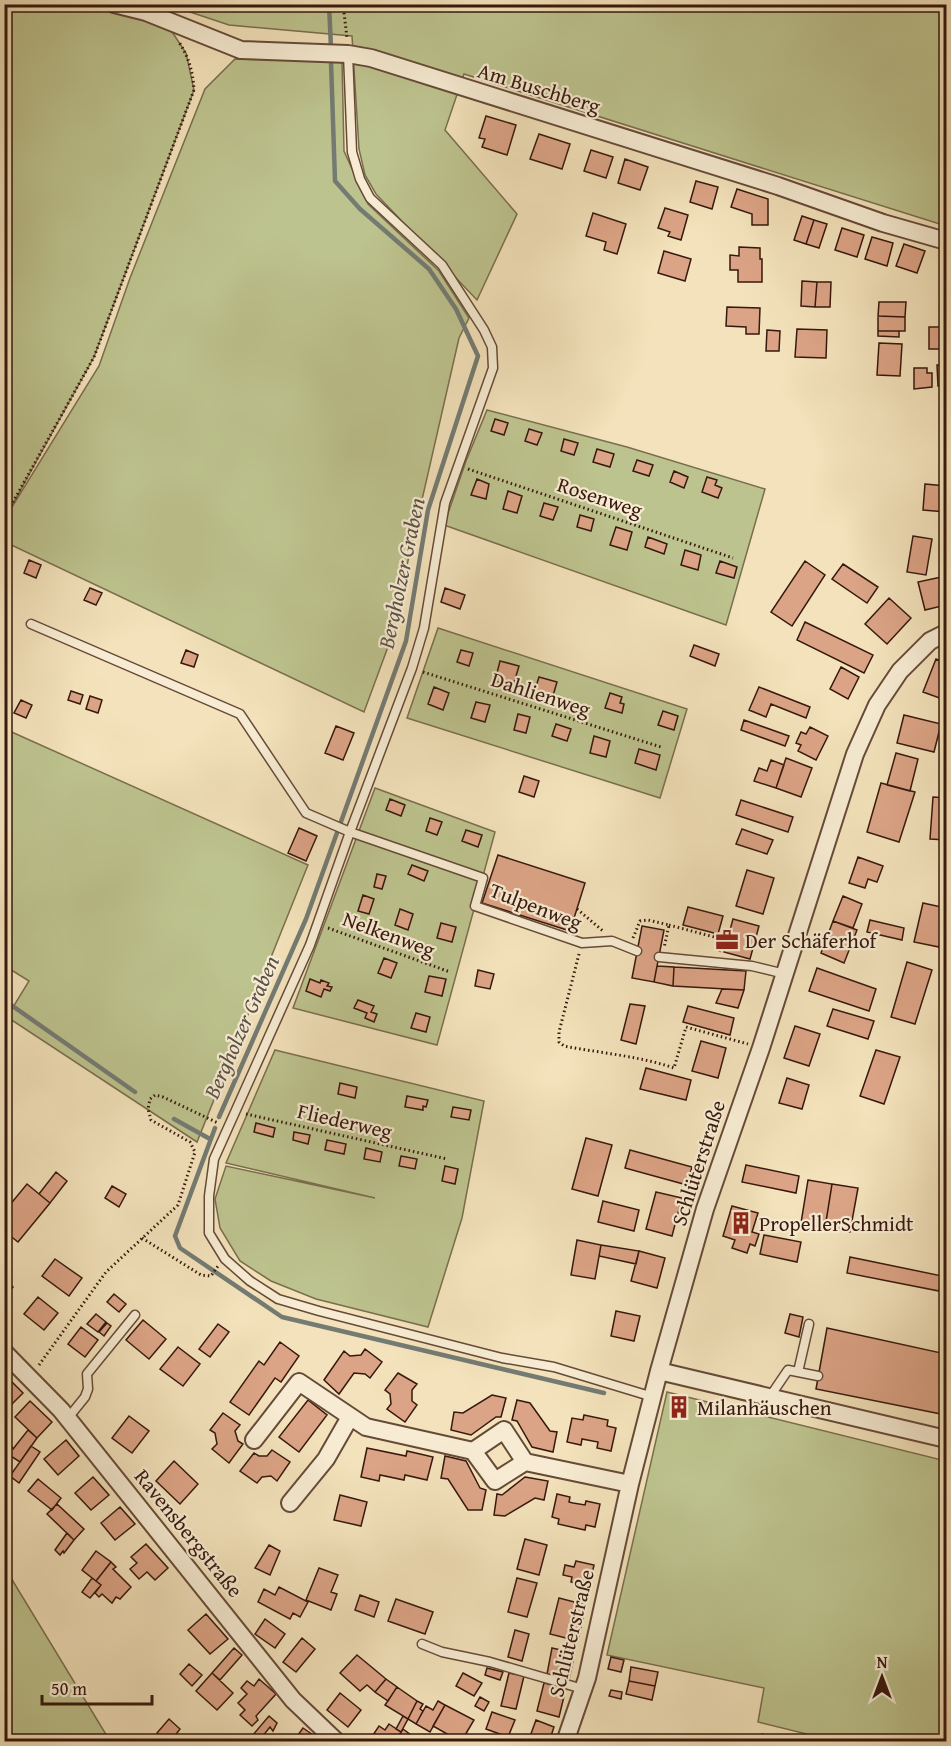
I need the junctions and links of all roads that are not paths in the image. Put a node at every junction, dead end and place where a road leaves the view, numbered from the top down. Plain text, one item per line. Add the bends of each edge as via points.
1 (114, 4) edge
2 (348, 54) junction
3 (946, 241) edge
4 (31, 624) dead end
5 (946, 633) edge
6 (350, 832) junction
7 (634, 950) road end
8 (661, 957) road end
9 (784, 974) junction
10 (135, 1315) dead end
11 (810, 1324) dead end
12 (4, 1352) edge
13 (659, 1371) junction
14 (798, 1372) junction
15 (818, 1376) dead end
16 (653, 1397) junction
17 (768, 1398) junction
18 (350, 1417) junction
19 (68, 1418) junction
20 (946, 1438) edge
21 (254, 1440) dead end
22 (473, 1451) junction
23 (525, 1462) junction
24 (630, 1484) junction
25 (290, 1503) dead end
26 (422, 1644) dead end
27 (583, 1689) junction
28 (337, 1742) edge
29 (565, 1742) edge

1 - 2 street, Am Buschberg via 146,12 241,50
2 - 3 street, Am Buschberg via 669,151
2 - 6 lane via 352,152 360,179 370,198 442,265 484,330 492,347 493,368 445,503 424,628 412,668
4 - 6 lane via 240,714 306,813
5 - 9 street, Schlüterstraße via 930,641 900,671 877,705 855,754
6 - 7 lane, Tulpenweg via 483,878 475,906 582,943 612,941
6 - 16 lane via 310,945 214,1159 209,1233 225,1259 278,1299 501,1358 554,1367
8 - 9 lane via 752,966
9 - 13 street, Schlüterstraße via 705,1209
10 - 19 lane via 87,1374 85,1397
11 - 14 lane
12 - 19 street, Ravensbergstraße
13 - 16 street, Schlüterstraße
13 - 17 street
14 - 15 lane
14 - 17 lane via 788,1370
16 - 24 street, Schlüterstraße
17 - 20 street
18 - 21 street via 299,1382
18 - 22 street via 366,1427
18 - 25 street via 326,1459
19 - 28 street, Ravensbergstraße via 293,1700
22 - 23 street via 495,1481
22 - 23 street via 504,1430
23 - 24 street
24 - 27 street, Schlüterstraße
26 - 27 lane
27 - 29 street, Schlüterstraße

